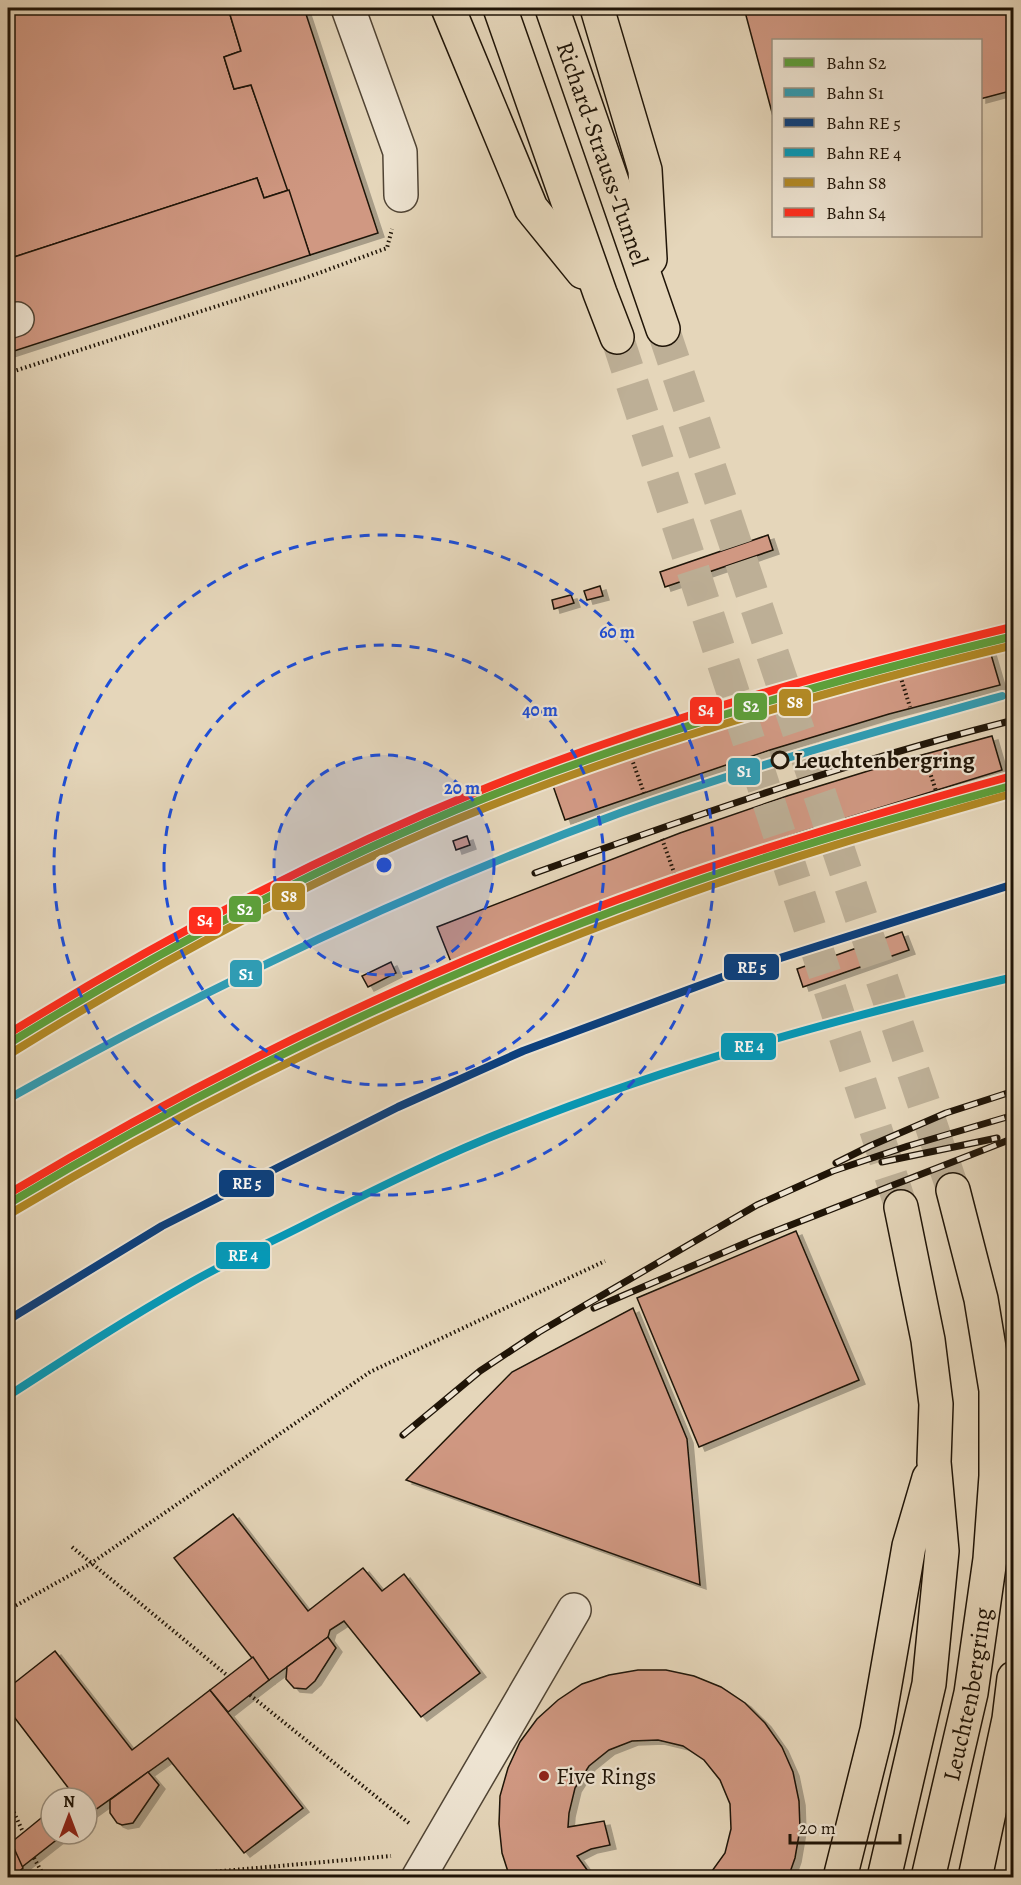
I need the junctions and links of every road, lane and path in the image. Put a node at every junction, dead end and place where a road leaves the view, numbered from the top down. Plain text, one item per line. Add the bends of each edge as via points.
1 (348, 8) edge
2 (448, 8) edge
3 (500, 8) edge
4 (552, 8) edge
5 (597, 8) edge
6 (401, 195) joint
7 (600, 292) junction
8 (617, 337) tunnel mouth
9 (8, 372) edge
10 (899, 672) dead end
11 (910, 707) dead end
12 (630, 754) dead end
13 (924, 754) dead end
14 (936, 791) dead end
15 (644, 793) dead end
16 (662, 839) dead end
17 (675, 875) dead end
18 (953, 1190) tunnel mouth
19 (901, 1207) tunnel mouth
20 (605, 1261) dead end
21 (996, 1390) junction
22 (1014, 1438) edge
23 (934, 1462) junction
24 (72, 1547) dead end
25 (90, 1564) junction
26 (8, 1610) edge
27 (574, 1610) dead end
28 (228, 1676) dead end
29 (1014, 1678) edge
30 (250, 1695) dead end
31 (8, 1800) edge
32 (23, 1832) dead end
33 (34, 1858) dead end
34 (428, 1858) edge
35 (45, 1878) edge
36 (144, 1878) edge
37 (840, 1878) edge
38 (884, 1878) edge
39 (928, 1878) edge
40 (975, 1878) edge

1 - 6 street via 400,152
2 - 7 main road via 531,208
3 - 7 main road, Richard-Strauss-Tunnel
4 - 5 main road, Richard-Strauss-Tunnel via 658,314 645,170
6 - 9 path via 387,248
7 - 8 main road
10 - 11 path
12 - 15 path
13 - 14 path
16 - 17 path
18 - 21 main road, Leuchtenbergring via 981,1299
19 - 23 main road, Leuchtenbergring via 928,1340 936,1404
20 - 25 path via 370,1372
21 - 22 main road
21 - 39 main road, Leuchtenbergring via 996,1476 989,1570 971,1693
23 - 37 main road via 909,1546 877,1730
23 - 38 main road, Leuchtenbergring via 942,1551 933,1655
24 - 25 path
25 - 26 path
25 - 28 path
27 - 34 street
29 - 40 main road
30 - 34 path
31 - 32 path
33 - 35 path
34 - 36 path

